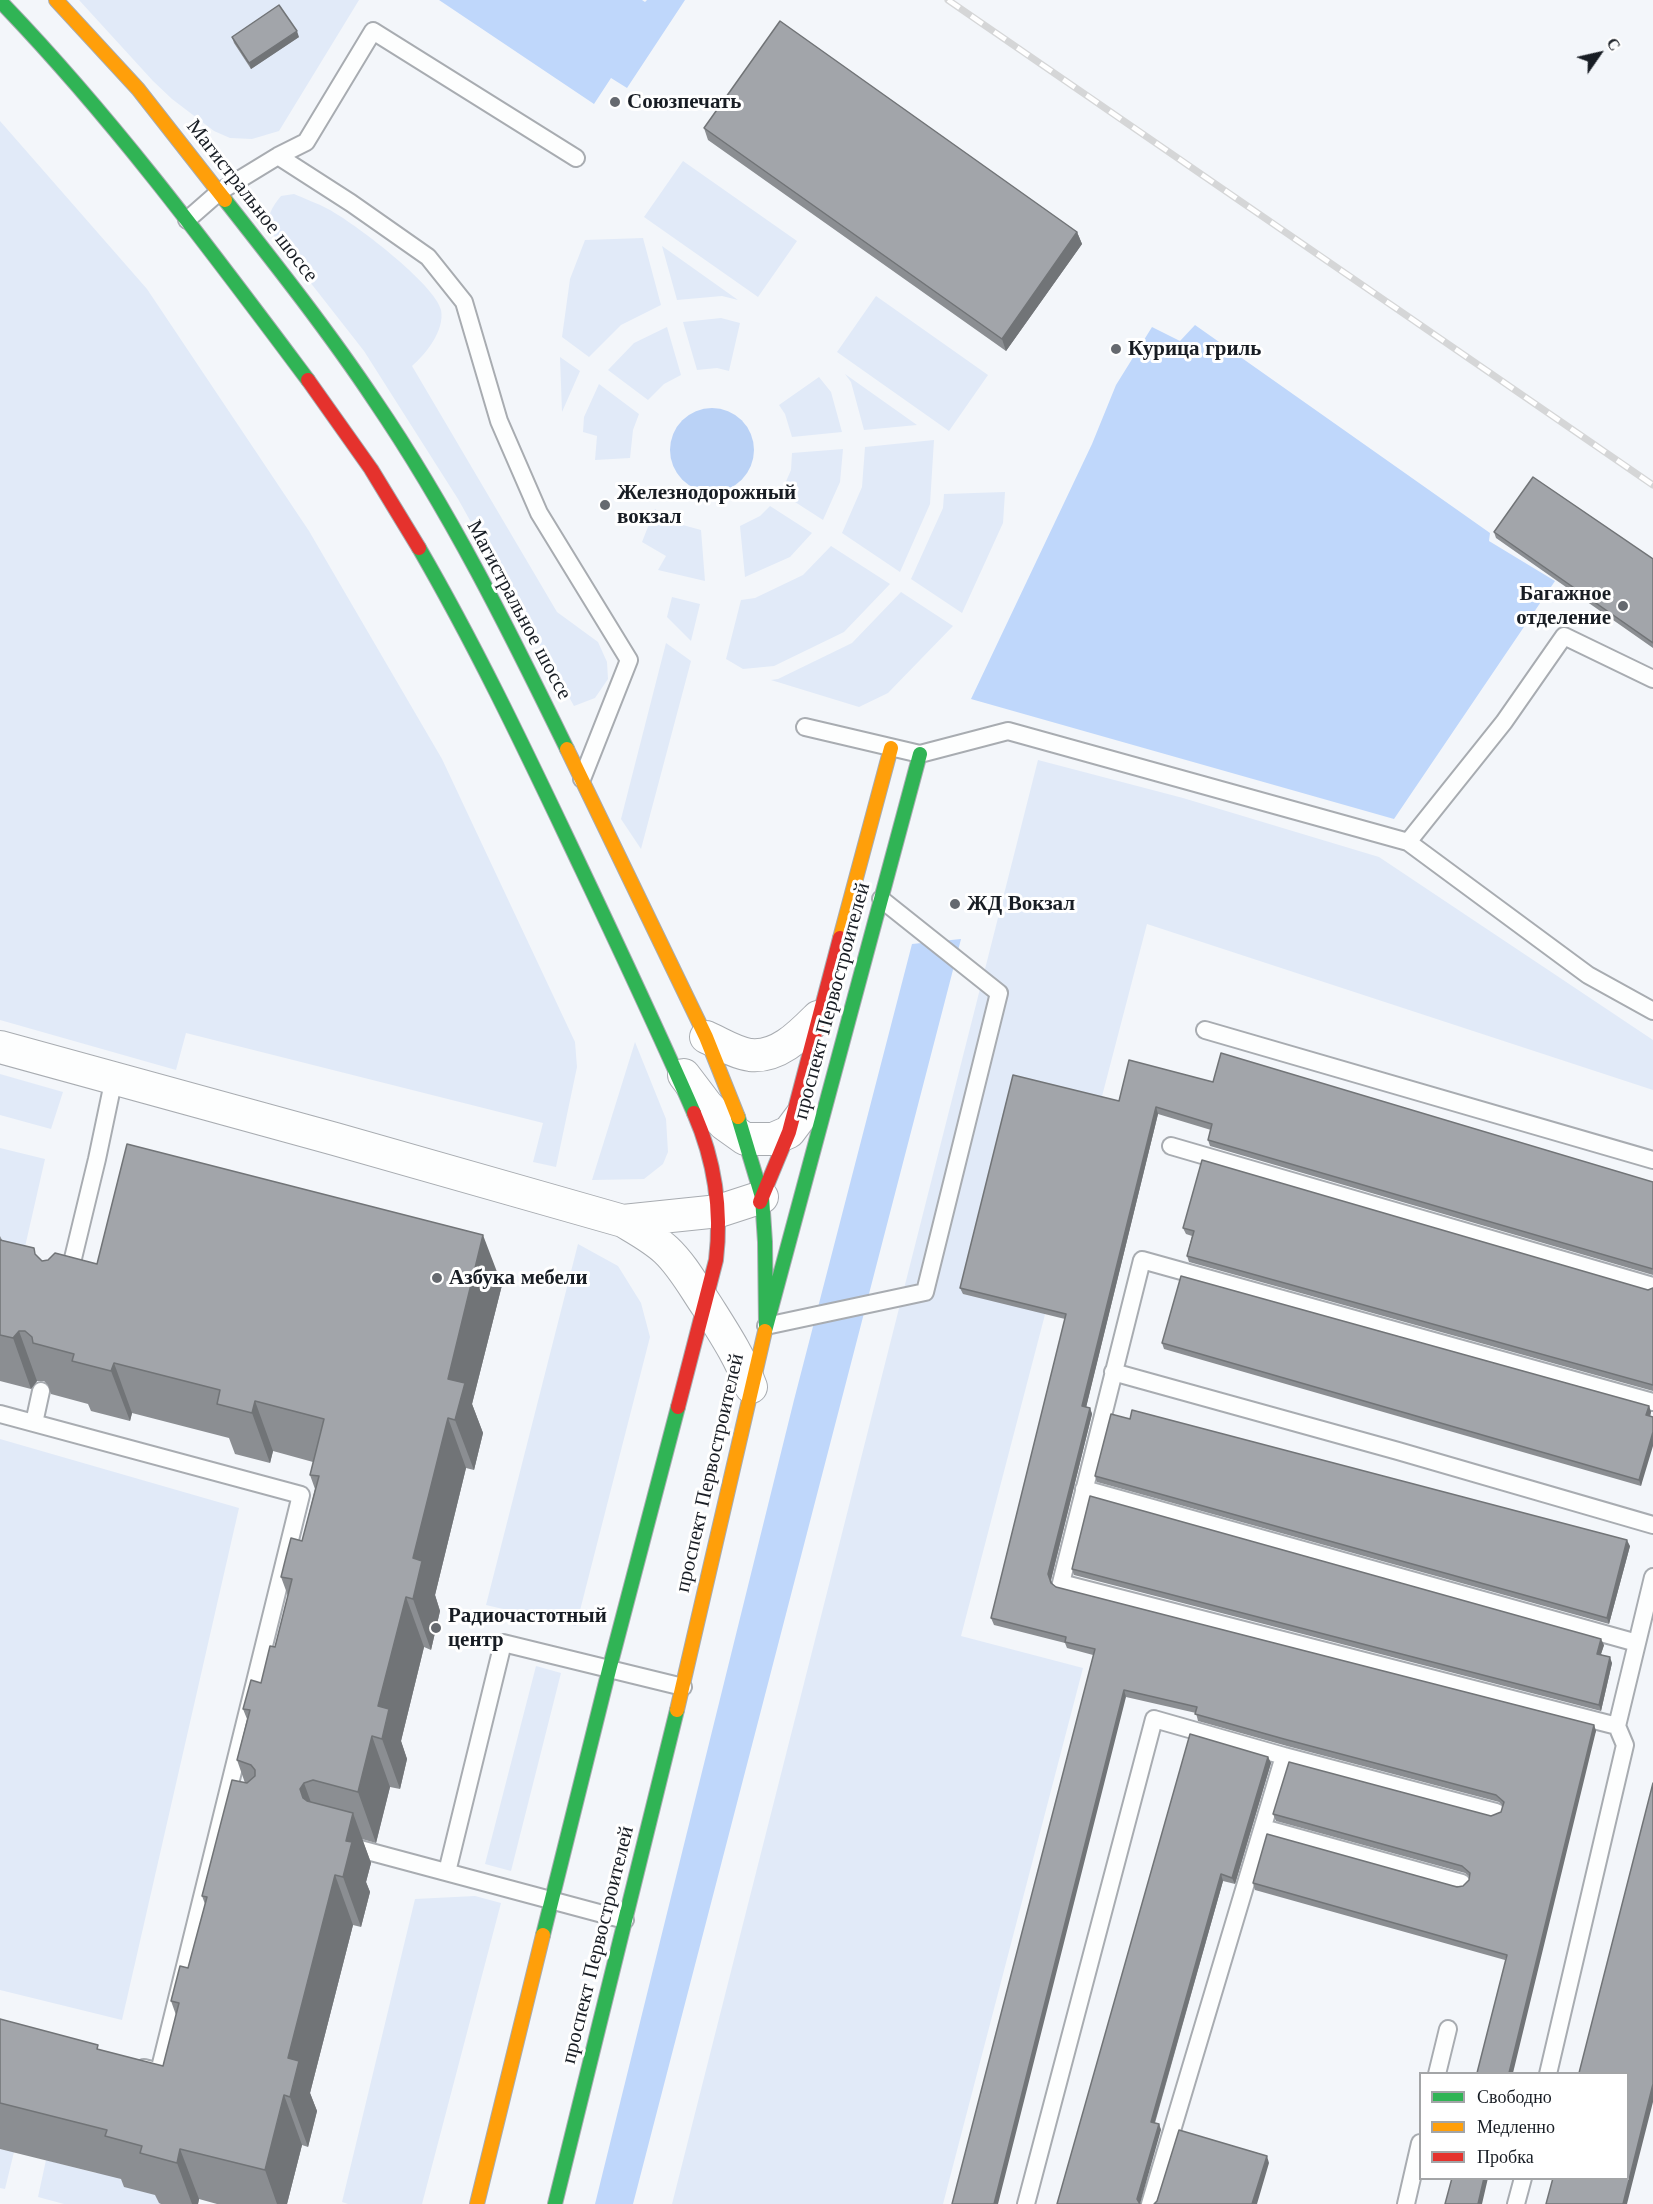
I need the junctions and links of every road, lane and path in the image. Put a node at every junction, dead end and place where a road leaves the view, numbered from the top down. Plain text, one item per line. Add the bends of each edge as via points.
1 (56, 0) edge
2 (0, 1) edge
3 (278, 156) junction
4 (576, 158) dead end
5 (219, 192) junction
6 (187, 220) junction
7 (1653, 679) edge
8 (805, 727) dead end
9 (891, 748) junction
10 (920, 754) junction
11 (582, 779) junction
12 (556, 791) junction
13 (1408, 842) junction
14 (881, 899) junction
15 (1653, 1011) edge
16 (818, 1017) junction
17 (1205, 1030) dead end
18 (706, 1037) junction
19 (0, 1047) edge
20 (841, 1050) junction
21 (669, 1055) junction
22 (114, 1078) junction
23 (789, 1132) junction
24 (745, 1139) junction
25 (1171, 1146) dead end
26 (1653, 1160) edge
27 (757, 1207) junction
28 (719, 1210) junction
29 (623, 1221) junction
30 (732, 1257) dead end
31 (1653, 1286) edge
32 (66, 1290) edge
33 (705, 1304) junction
34 (766, 1326) junction
35 (1113, 1372) junction
36 (751, 1387) junction
37 (41, 1391) edge
38 (1653, 1402) edge
39 (0, 1413) edge
40 (34, 1423) junction
41 (1084, 1490) junction
42 (1653, 1525) edge
43 (1653, 1577) edge
44 (1637, 1643) junction
45 (609, 1670) junction
46 (683, 1688) junction
47 (1617, 1725) junction
48 (1284, 1756) junction
49 (1496, 1812) edge
50 (222, 1813) junction
51 (243, 1818) edge
52 (1263, 1828) junction
53 (329, 1841) edge
54 (447, 1872) junction
55 (1462, 1883) edge
56 (552, 1900) junction
57 (626, 1920) junction
58 (1448, 2029) dead end
59 (125, 2063) edge
60 (1437, 2072) edge
61 (1548, 2072) edge
62 (1419, 2147) edge
63 (1522, 2180) edge
64 (477, 2204) edge
65 (555, 2204) edge
66 (1026, 2204) edge
67 (1150, 2204) edge
68 (1406, 2204) edge
69 (1516, 2204) edge

1 - 5 main road, Магистральное шоссе via 138,89
2 - 6 main road via 100,109
3 - 4 lane via 306,142 373,31
3 - 5 lane
3 - 11 lane via 428,257 464,303 499,421 539,513 629,660
5 - 6 lane
5 - 11 main road, Магистральное шоссе via 376,402 442,508 512,636
6 - 12 main road via 301,370 410,531
7 - 13 lane via 1564,636 1504,722
8 - 9 lane
9 - 10 lane
9 - 16 main road
10 - 13 lane via 1008,731
10 - 14 main road, проспект Первостроителей
11 - 12 main road
11 - 18 main road, Магистральное шоссе
12 - 21 main road
13 - 15 lane via 1588,975
14 - 20 main road, проспект Первостроителей
14 - 34 lane via 999,993 925,1292
16 - 18 street via 793,1042 764,1055 749,1055
16 - 23 main road
17 - 26 lane
18 - 24 main road, Магистральное шоссе
19 - 22 street
20 - 23 street
20 - 34 main road, проспект Первостроителей
21 - 24 street via 724,1124
21 - 28 main road via 705,1142
22 - 29 street
22 - 32 lane
23 - 24 street via 773,1139
23 - 27 main road
24 - 27 main road, Магистральное шоссе
25 - 31 lane
27 - 28 street
27 - 34 main road, Магистральное шоссе via 765,1242
28 - 29 street
28 - 33 main road via 719,1238
29 - 33 street via 667,1251
30 - 33 main road
33 - 36 street via 743,1363
33 - 45 main road, проспект Первостроителей
34 - 36 main road, проспект Первостроителей
35 - 38 lane via 1142,1260
35 - 41 lane
35 - 42 lane
36 - 46 main road, проспект Первостроителей
37 - 40 lane
39 - 40 lane
40 - 50 lane via 301,1495
41 - 44 lane
41 - 47 lane via 1061,1583
43 - 44 lane
44 - 47 lane
45 - 46 lane
45 - 54 lane via 503,1643
45 - 56 main road, проспект Первостроителей
46 - 57 main road, проспект Первостроителей
47 - 61 lane via 1625,1745
48 - 49 lane
48 - 52 lane
48 - 66 lane via 1154,1719
50 - 51 lane
50 - 59 lane via 159,2072
52 - 55 lane
52 - 67 lane
53 - 54 lane
54 - 56 lane
56 - 57 lane
56 - 64 main road, проспект Первостроителей
57 - 65 main road, проспект Первостроителей
58 - 60 lane
62 - 68 lane
63 - 69 lane

